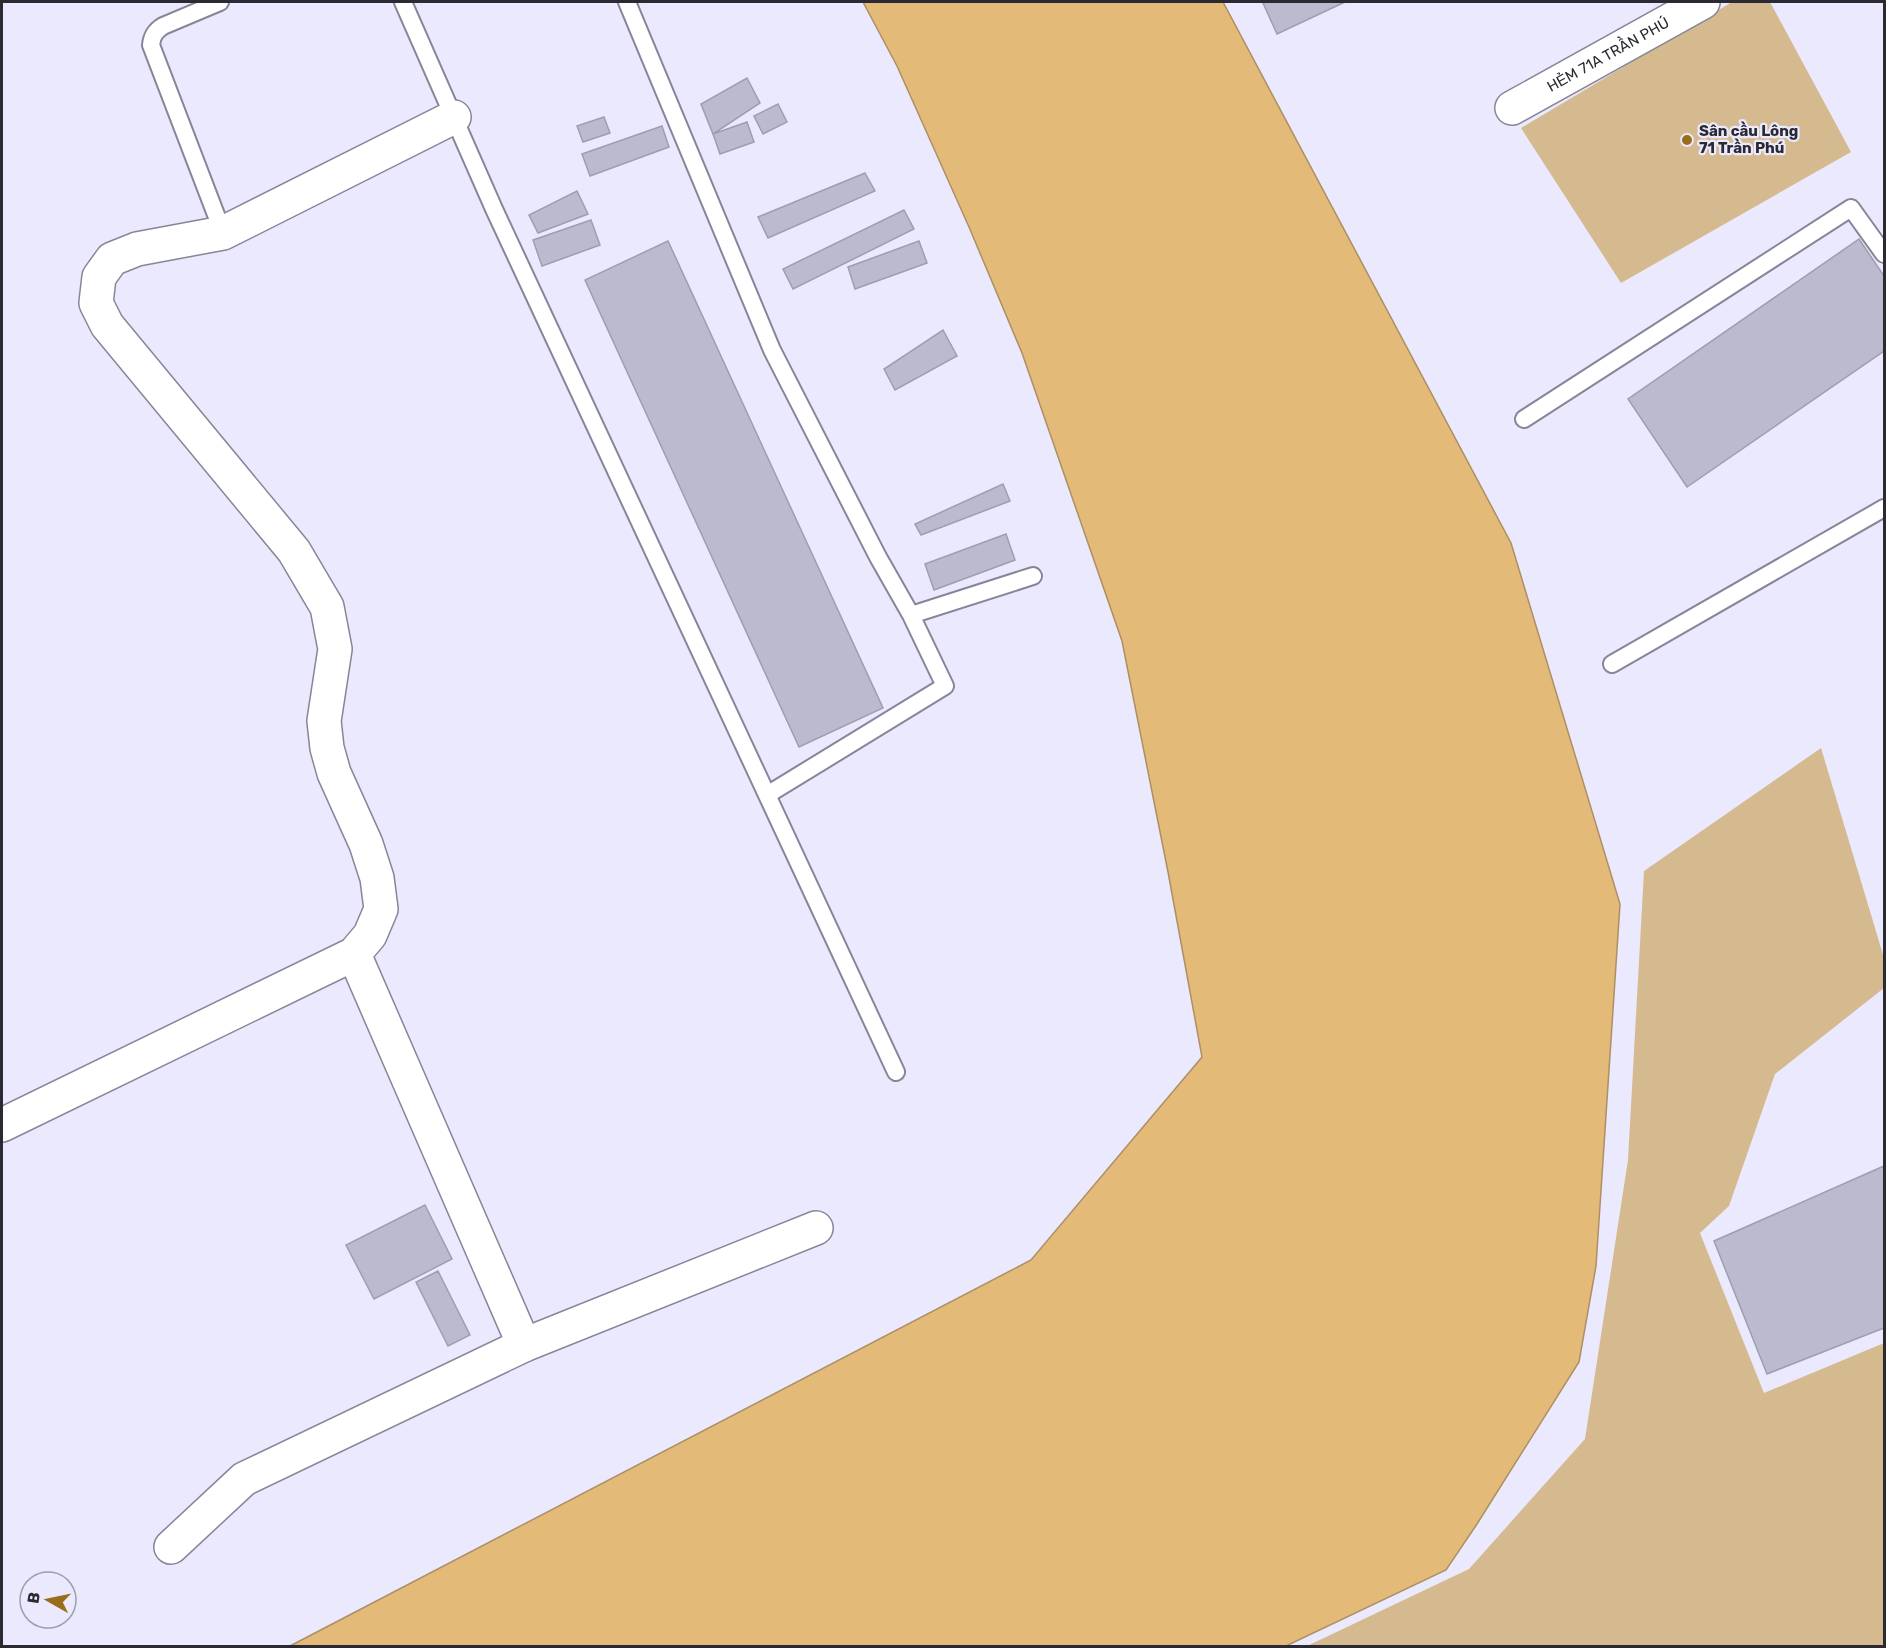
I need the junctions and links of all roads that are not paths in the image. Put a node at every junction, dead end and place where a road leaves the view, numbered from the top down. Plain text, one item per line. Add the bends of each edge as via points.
1 (220, 2) edge
2 (403, 2) edge
3 (627, 2) edge
4 (1703, 2) edge
5 (1512, 108) dead end
6 (454, 117) junction
7 (223, 233) junction
8 (1884, 254) edge
9 (1524, 419) dead end
10 (1884, 508) edge
11 (1033, 576) dead end
12 (911, 615) junction
13 (1612, 664) dead end
14 (767, 795) junction
15 (354, 954) junction
16 (896, 1072) dead end
17 (2, 1125) edge
18 (816, 1228) dead end
19 (524, 1345) junction
20 (171, 1547) dead end

1 - 7 lane via 156,30 151,45
2 - 6 lane
3 - 12 lane via 772,350
4 - 5 street, HẺM 71A TRẦN PHÚ
6 - 7 street
6 - 14 lane
7 - 15 street via 137,249 112,259 99,277 96,303 107,325 294,551 327,607 335,649 324,721 327,748 366,844 377,878 381,909 370,935
8 - 9 lane via 1851,208
10 - 13 lane
11 - 12 lane
12 - 14 lane via 945,686
14 - 16 lane
15 - 17 street
15 - 19 street
18 - 19 street
19 - 20 street via 244,1479

